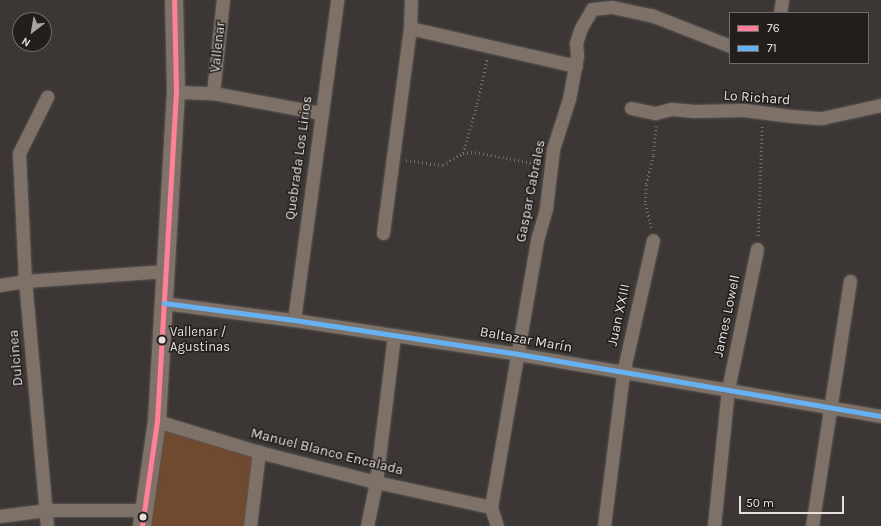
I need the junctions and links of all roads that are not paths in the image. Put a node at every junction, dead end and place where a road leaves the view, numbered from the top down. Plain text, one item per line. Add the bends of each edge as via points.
1 (174, 0) edge
2 (223, 0) edge
3 (337, 0) edge
4 (411, 0) edge
5 (782, 0) edge
6 (780, 12) edge
7 (410, 28) junction
8 (729, 46) edge
9 (576, 66) junction
10 (176, 92) junction
11 (213, 93) junction
12 (47, 97) dead end
13 (881, 105) edge
14 (631, 108) dead end
15 (322, 114) junction
16 (383, 233) dead end
17 (653, 240) road end
18 (757, 249) road end
19 (166, 271) junction
20 (25, 281) junction
21 (850, 281) dead end
22 (0, 285) edge
23 (164, 303) junction
24 (294, 320) junction
25 (394, 335) junction
26 (518, 354) junction
27 (623, 373) junction
28 (728, 389) junction
29 (830, 408) junction
30 (881, 416) edge
31 (157, 421) junction
32 (259, 452) junction
33 (376, 482) junction
34 (491, 507) junction
35 (46, 510) junction
36 (0, 516) edge
37 (143, 518) edge
38 (46, 526) edge
39 (250, 526) edge
40 (367, 526) edge
41 (498, 526) edge
42 (604, 526) edge
43 (714, 526) edge
44 (812, 526) edge

1 - 10 street
2 - 11 street, Vallenar
3 - 15 street, Quebrada Los Lirios
4 - 7 street
5 - 6 street
7 - 9 street
7 - 16 street
8 - 9 street, Gaspar Cabrales via 651,15 612,7 592,9 578,35
9 - 26 street, Gaspar Cabrales via 569,99 553,149 546,208 537,240
10 - 11 street
10 - 19 street
11 - 15 street
12 - 20 street, Dulcinea via 19,153
13 - 14 street, Lo Richard via 822,118 744,110 671,109 655,112
15 - 24 street, Quebrada Los Lirios
17 - 27 street, Juan XXIII
18 - 28 street, James Lowell
19 - 20 street
19 - 23 street
20 - 22 street
20 - 35 street, Dulcinea
21 - 29 street
23 - 24 street, Baltazar Marín
23 - 31 street
24 - 25 street, Baltazar Marín
25 - 26 street, Baltazar Marín
25 - 33 street
26 - 27 street, Baltazar Marín
26 - 34 street, Gaspar Cabrales
27 - 28 street, Baltazar Marín
27 - 42 street, Juan XXIII
28 - 29 street, Baltazar Marín
28 - 43 street, James Lowell
29 - 30 street, Baltazar Marín
29 - 44 street
31 - 32 street, Manuel Blanco Encalada
31 - 37 street
32 - 33 street, Manuel Blanco Encalada
32 - 39 street
33 - 34 street, Manuel Blanco Encalada
33 - 40 street
34 - 41 street
35 - 36 street
35 - 37 street
35 - 38 street, Dulcinea

